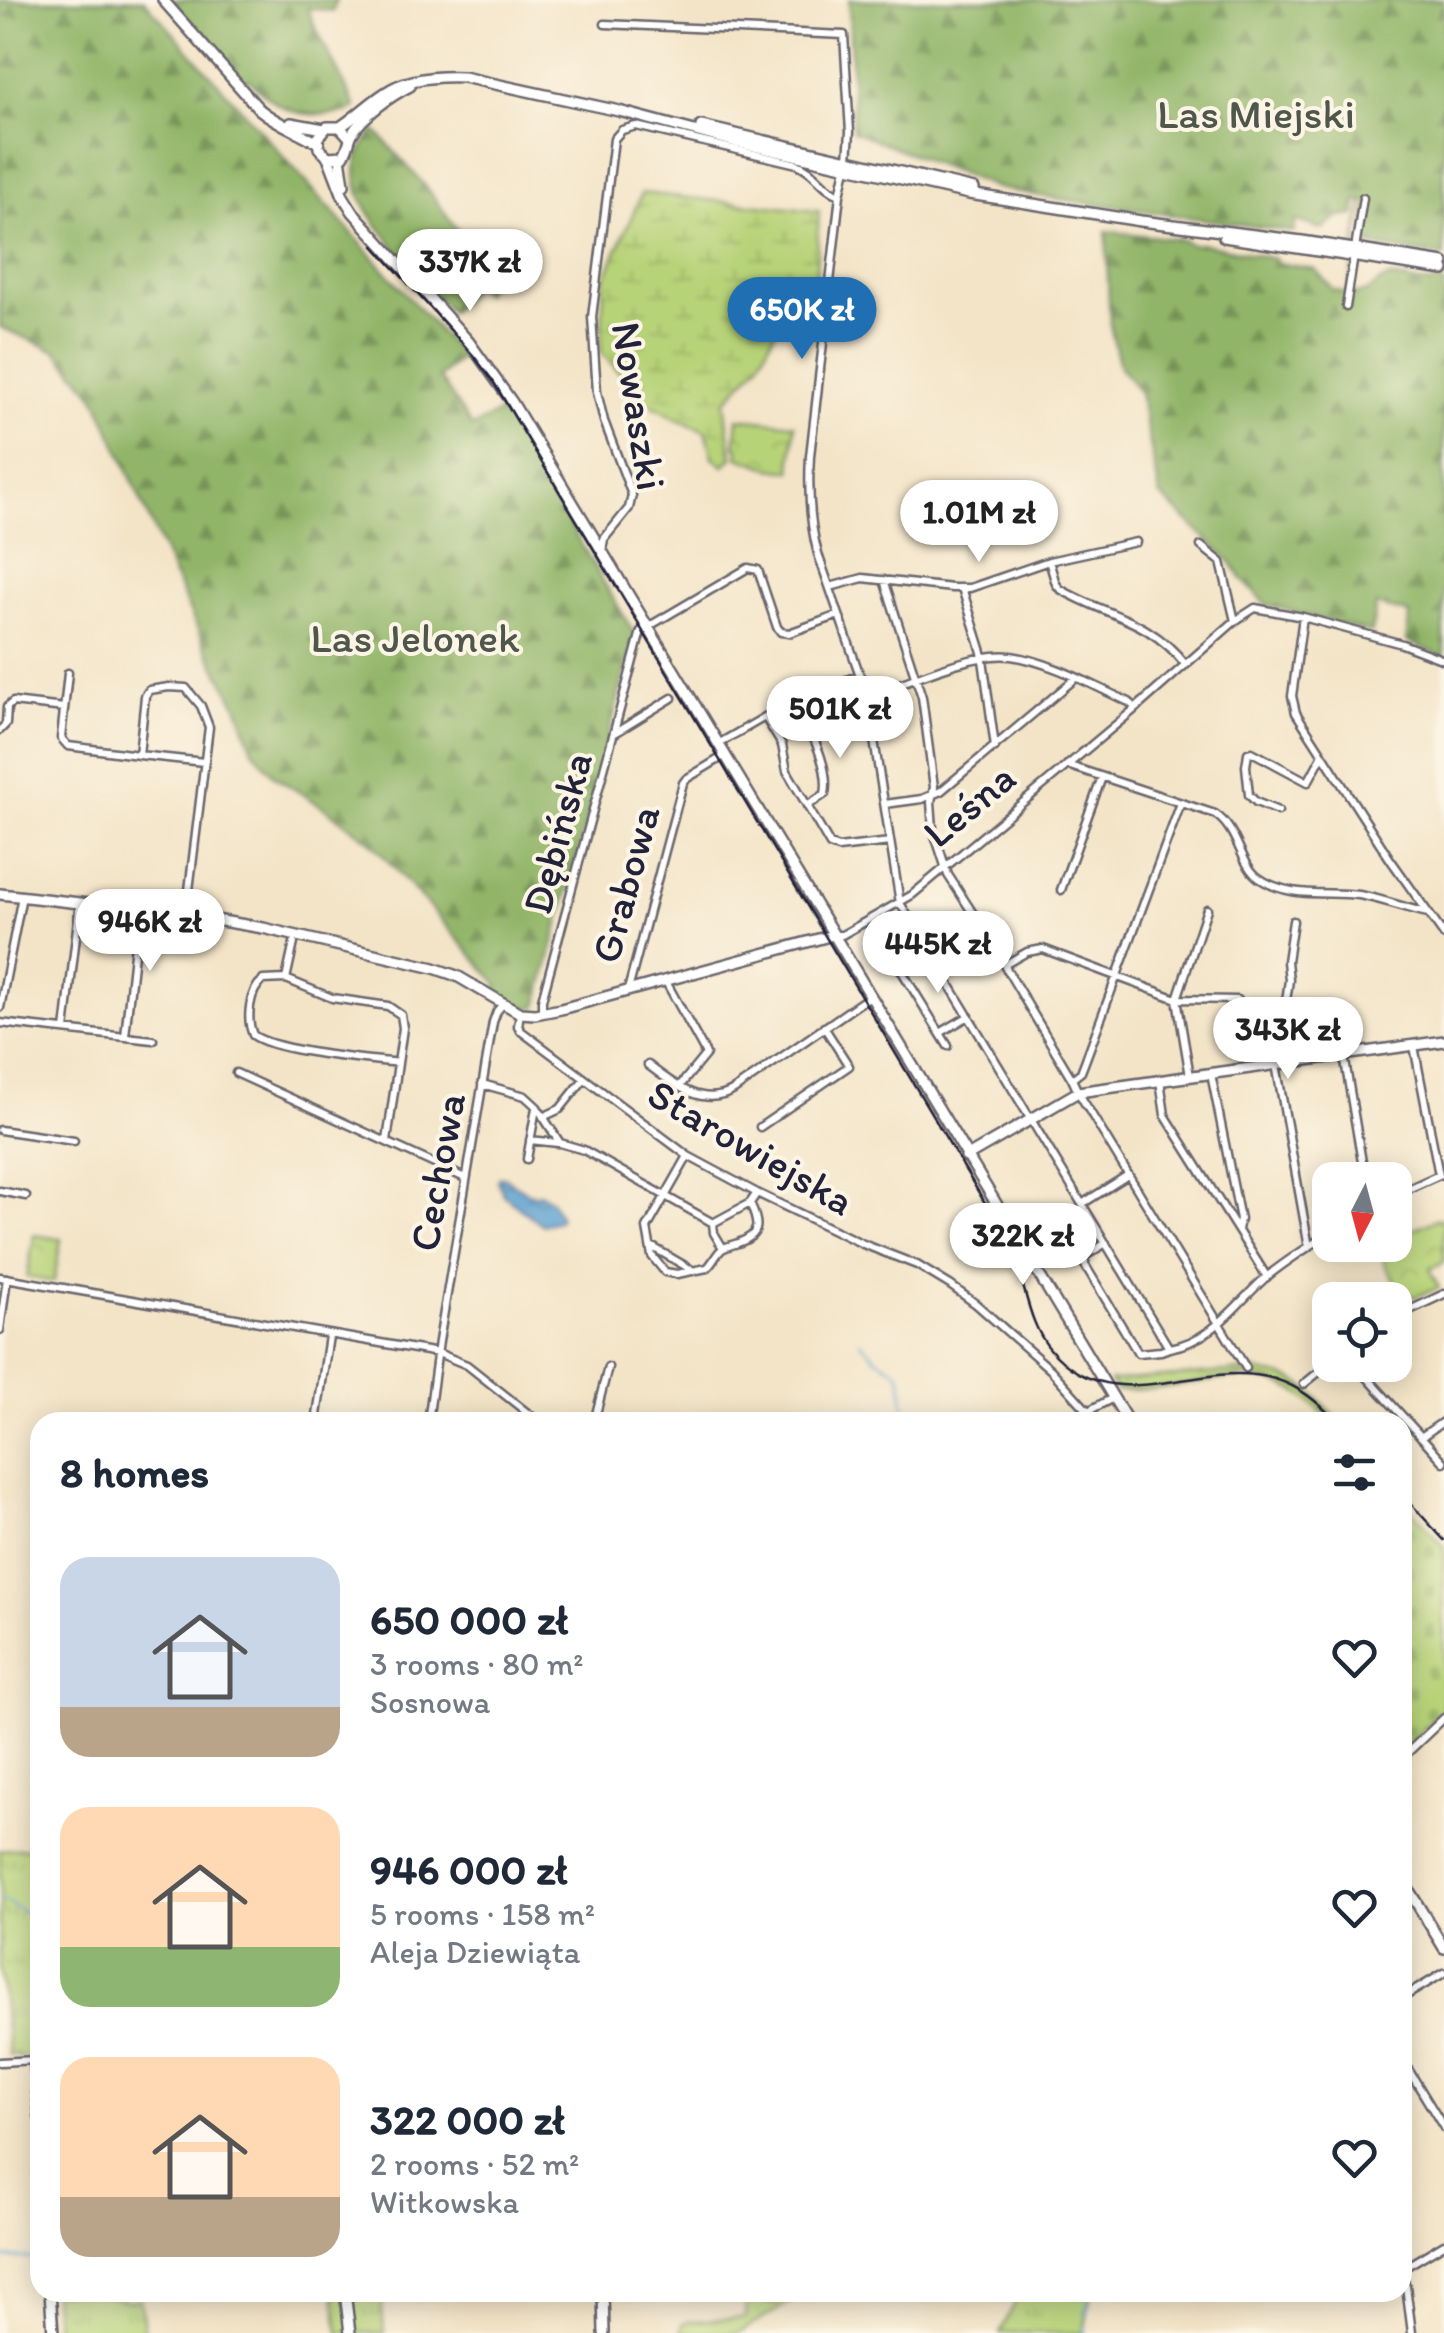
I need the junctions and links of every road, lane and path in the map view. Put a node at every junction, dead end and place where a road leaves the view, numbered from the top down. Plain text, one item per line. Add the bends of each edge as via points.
1 (162, 0) edge
2 (605, 24) dead end
3 (420, 81) junction
4 (247, 94) junction
5 (340, 127) junction
6 (324, 129) junction
7 (350, 138) junction
8 (318, 143) junction
9 (328, 157) junction
10 (340, 157) junction
11 (847, 163) junction
12 (840, 195) junction
13 (1363, 198) dead end
14 (360, 220) junction
15 (1354, 253) junction
16 (1444, 267) edge
17 (1346, 307) dead end
18 (1136, 542) dead end
19 (1201, 546) dead end
20 (602, 552) junction
21 (1048, 561) junction
22 (884, 580) junction
23 (830, 588) junction
24 (962, 588) junction
25 (839, 615) junction
26 (1303, 617) junction
27 (1236, 621) junction
28 (647, 627) junction
29 (983, 657) junction
30 (1444, 660) edge
31 (1186, 665) junction
32 (68, 673) dead end
33 (860, 675) junction
34 (1076, 678) junction
35 (916, 679) junction
36 (867, 696) junction
37 (672, 698) dead end
38 (796, 699) junction
39 (64, 708) junction
40 (1136, 708) junction
41 (765, 717) junction
42 (0, 730) edge
43 (614, 734) junction
44 (718, 744) junction
45 (995, 747) junction
46 (139, 755) junction
47 (724, 756) junction
48 (1322, 756) junction
49 (204, 762) junction
50 (1068, 765) junction
51 (1102, 777) junction
52 (934, 795) junction
53 (1180, 803) junction
54 (885, 804) junction
55 (807, 806) junction
56 (1278, 811) dead end
57 (890, 842) junction
58 (945, 868) junction
59 (1060, 890) dead end
60 (0, 894) edge
61 (22, 896) junction
62 (80, 902) junction
63 (900, 902) junction
64 (139, 908) junction
65 (1208, 909) dead end
66 (1428, 913) junction
67 (186, 915) junction
68 (1293, 921) dead end
69 (834, 935) junction
70 (1444, 935) edge
71 (294, 943) dead end
72 (898, 965) dead end
73 (1004, 965) junction
74 (1117, 976) junction
75 (286, 980) junction
76 (665, 980) junction
77 (628, 990) junction
78 (870, 996) junction
79 (1177, 999) junction
80 (1238, 1000) dead end
81 (503, 1004) junction
82 (0, 1008) edge
83 (520, 1013) junction
84 (542, 1013) junction
85 (968, 1016) junction
86 (0, 1022) edge
87 (824, 1027) junction
88 (66, 1030) junction
89 (940, 1033) junction
90 (125, 1036) junction
91 (153, 1040) dead end
92 (1444, 1041) edge
93 (948, 1046) dead end
94 (1414, 1046) junction
95 (1344, 1056) junction
96 (398, 1063) junction
97 (648, 1064) dead end
98 (1280, 1064) junction
99 (236, 1073) dead end
100 (1211, 1073) junction
101 (1190, 1076) junction
102 (584, 1079) junction
103 (1072, 1079) junction
104 (1160, 1080) junction
105 (482, 1084) junction
106 (680, 1087) junction
107 (1078, 1092) junction
108 (537, 1107) junction
109 (543, 1117) junction
110 (1030, 1118) junction
111 (760, 1127) dead end
112 (0, 1130) edge
113 (530, 1140) junction
114 (387, 1141) junction
115 (74, 1142) dead end
116 (560, 1143) junction
117 (688, 1156) junction
118 (966, 1157) junction
119 (528, 1160) dead end
120 (1362, 1162) edge
121 (1128, 1174) junction
122 (465, 1178) junction
123 (1412, 1187) edge
124 (0, 1191) edge
125 (756, 1192) junction
126 (26, 1196) dead end
127 (664, 1196) junction
128 (750, 1203) junction
129 (1082, 1204) junction
130 (713, 1223) junction
131 (1238, 1230) junction
132 (1106, 1243) junction
133 (1312, 1244) edge
134 (650, 1245) junction
135 (1308, 1247) junction
136 (723, 1248) junction
137 (693, 1271) junction
138 (1267, 1277) junction
139 (4, 1278) edge
140 (1444, 1294) edge
141 (1412, 1309) edge
142 (1218, 1324) junction
143 (0, 1330) edge
144 (329, 1336) junction
145 (1168, 1348) junction
146 (438, 1354) junction
147 (608, 1367) dead end
148 (1246, 1368) dead end
149 (1312, 1378) edge
150 (1371, 1382) edge
151 (1304, 1384) dead end
152 (1113, 1398) junction
153 (318, 1412) edge
154 (429, 1412) edge
155 (527, 1412) edge
156 (597, 1412) edge
157 (1122, 1412) edge
158 (1398, 1412) edge
159 (1444, 1421) edge
160 (1412, 1427) edge
161 (1421, 1437) junction
162 (1444, 1462) edge
163 (1444, 1718) edge
164 (1412, 1748) edge
165 (1412, 1895) edge
166 (1444, 1948) edge
167 (1444, 1973) edge
168 (1412, 1992) edge
169 (0, 2062) edge
170 (30, 2064) edge
171 (1412, 2075) edge
172 (1444, 2128) edge
173 (1444, 2244) edge
174 (1412, 2265) edge
175 (51, 2302) edge
176 (347, 2302) edge
177 (603, 2302) edge
178 (1408, 2302) edge
179 (53, 2333) edge
180 (350, 2333) edge
181 (604, 2333) edge
182 (1412, 2333) edge

1 - 4 street
2 - 11 street via 844,35
3 - 5 street via 390,89
3 - 7 street via 388,98
3 - 11 street via 477,79
4 - 6 street via 280,118
4 - 8 street via 268,117
5 - 6 street
5 - 7 street
6 - 8 street
7 - 10 street
8 - 9 street
9 - 10 street
9 - 14 street
10 - 14 street
11 - 12 street
11 - 15 street via 1022,201
12 - 20 street, Nowaszki via 797,164 636,126 618,132 592,317 597,392 632,495
12 - 23 street via 809,480 814,538
13 - 15 street
14 - 20 street via 482,358
15 - 16 street
15 - 17 street
18 - 21 street
19 - 27 street via 1220,562
20 - 28 street
21 - 24 street
21 - 31 street via 1060,589 1153,632
22 - 23 street via 856,578
22 - 24 street
22 - 35 street
23 - 25 street
24 - 29 street
25 - 28 street via 780,632 758,570 748,568
25 - 33 street
26 - 27 street, Leśna via 1255,608
26 - 30 street
26 - 48 street via 1293,704
27 - 31 street, Leśna
28 - 43 street
28 - 44 street
29 - 34 street via 1031,660
29 - 35 street
29 - 45 street
31 - 40 street, Leśna
32 - 39 street
33 - 36 street
33 - 38 street
34 - 40 street
34 - 45 street
35 - 36 street
35 - 52 street
36 - 54 street
37 - 43 street, Dębińska
38 - 41 street
38 - 55 street via 827,787
39 - 42 street via 13,702
39 - 46 street via 61,738 68,746
40 - 50 street, Leśna
41 - 44 street
41 - 55 street
43 - 84 street, Dębińska
44 - 47 street
45 - 52 street
46 - 49 street
46 - 49 street via 147,692 182,688 196,698 208,722
47 - 69 street
47 - 77 street, Grabowa via 683,782
48 - 56 street via 1308,782 1248,753 1249,796
48 - 66 street
49 - 67 street
50 - 51 street
50 - 58 street, Leśna
51 - 53 street
51 - 59 street
52 - 54 street
52 - 58 street via 933,829
53 - 66 street via 1222,819 1262,880 1301,894 1357,895
53 - 74 street
54 - 57 street
55 - 57 street via 834,848
57 - 63 street
58 - 63 street, Leśna
58 - 73 street
60 - 61 street, Leśna
61 - 62 street, Leśna
61 - 82 street
62 - 64 street, Leśna
62 - 88 street
63 - 69 street, Leśna
63 - 85 street
64 - 67 street, Leśna
64 - 90 street
65 - 79 street
66 - 70 street
67 - 81 street, Leśna via 434,968
68 - 98 street
69 - 76 street, Leśna
69 - 78 street
71 - 75 street
72 - 89 street
73 - 74 street via 1043,949
73 - 103 street
74 - 79 street
74 - 103 street via 1081,1072
75 - 96 street via 327,997 398,1012
75 - 96 street via 263,980 255,987 249,1024 255,1037
76 - 77 street, Leśna
76 - 106 street via 706,1052
77 - 84 street, Leśna
78 - 87 street
78 - 118 street
79 - 80 street
79 - 101 street
81 - 83 street, Leśna
81 - 105 street, Cechowa via 492,1022
83 - 84 street, Leśna
83 - 102 street, Starowiejska via 521,1031
85 - 89 street
85 - 110 street
86 - 88 street
87 - 106 street via 723,1096
87 - 111 street via 848,1066
88 - 90 street
89 - 93 street
90 - 91 street
92 - 94 street
94 - 95 street
94 - 123 street via 1439,1175
95 - 98 street
95 - 120 street
96 - 114 street
97 - 106 street
98 - 100 street
98 - 135 street
99 - 114 street
100 - 101 street
100 - 131 street
101 - 104 street
102 - 109 street via 560,1109
102 - 117 street, Starowiejska
103 - 107 street
104 - 107 street
104 - 131 street via 1165,1115
105 - 108 street via 518,1092
105 - 122 street, Cechowa
107 - 110 street
107 - 121 street
108 - 109 street
108 - 113 street
109 - 116 street
110 - 118 street
110 - 129 street
112 - 115 street
113 - 116 street
113 - 119 street
114 - 122 street
116 - 127 street
117 - 125 street, Starowiejska
117 - 127 street
118 - 152 street
121 - 129 street
121 - 142 street
122 - 146 street, Cechowa
124 - 126 street
125 - 128 street
125 - 152 street, Starowiejska via 950,1285 1038,1358 1088,1412
127 - 130 street
127 - 134 street via 647,1228
128 - 130 street
128 - 136 street via 755,1232
129 - 132 street
130 - 136 street
131 - 138 street
132 - 145 street
132 - 145 street via 1085,1256 1084,1265 1138,1352
133 - 135 street
134 - 137 street
134 - 137 street via 665,1272
135 - 138 street
136 - 137 street via 710,1266
138 - 142 street
139 - 143 street
139 - 144 street
140 - 141 street
142 - 145 street via 1194,1342
142 - 148 street
144 - 146 street
144 - 153 street
146 - 154 street, Cechowa
146 - 155 street via 467,1366
147 - 156 street
149 - 151 street
150 - 158 street
152 - 157 street
159 - 161 street
160 - 161 street
161 - 162 street
163 - 164 street
165 - 166 street
167 - 168 street
169 - 170 street
171 - 172 street
173 - 174 street
175 - 179 street
176 - 180 street
177 - 181 street
178 - 182 street

